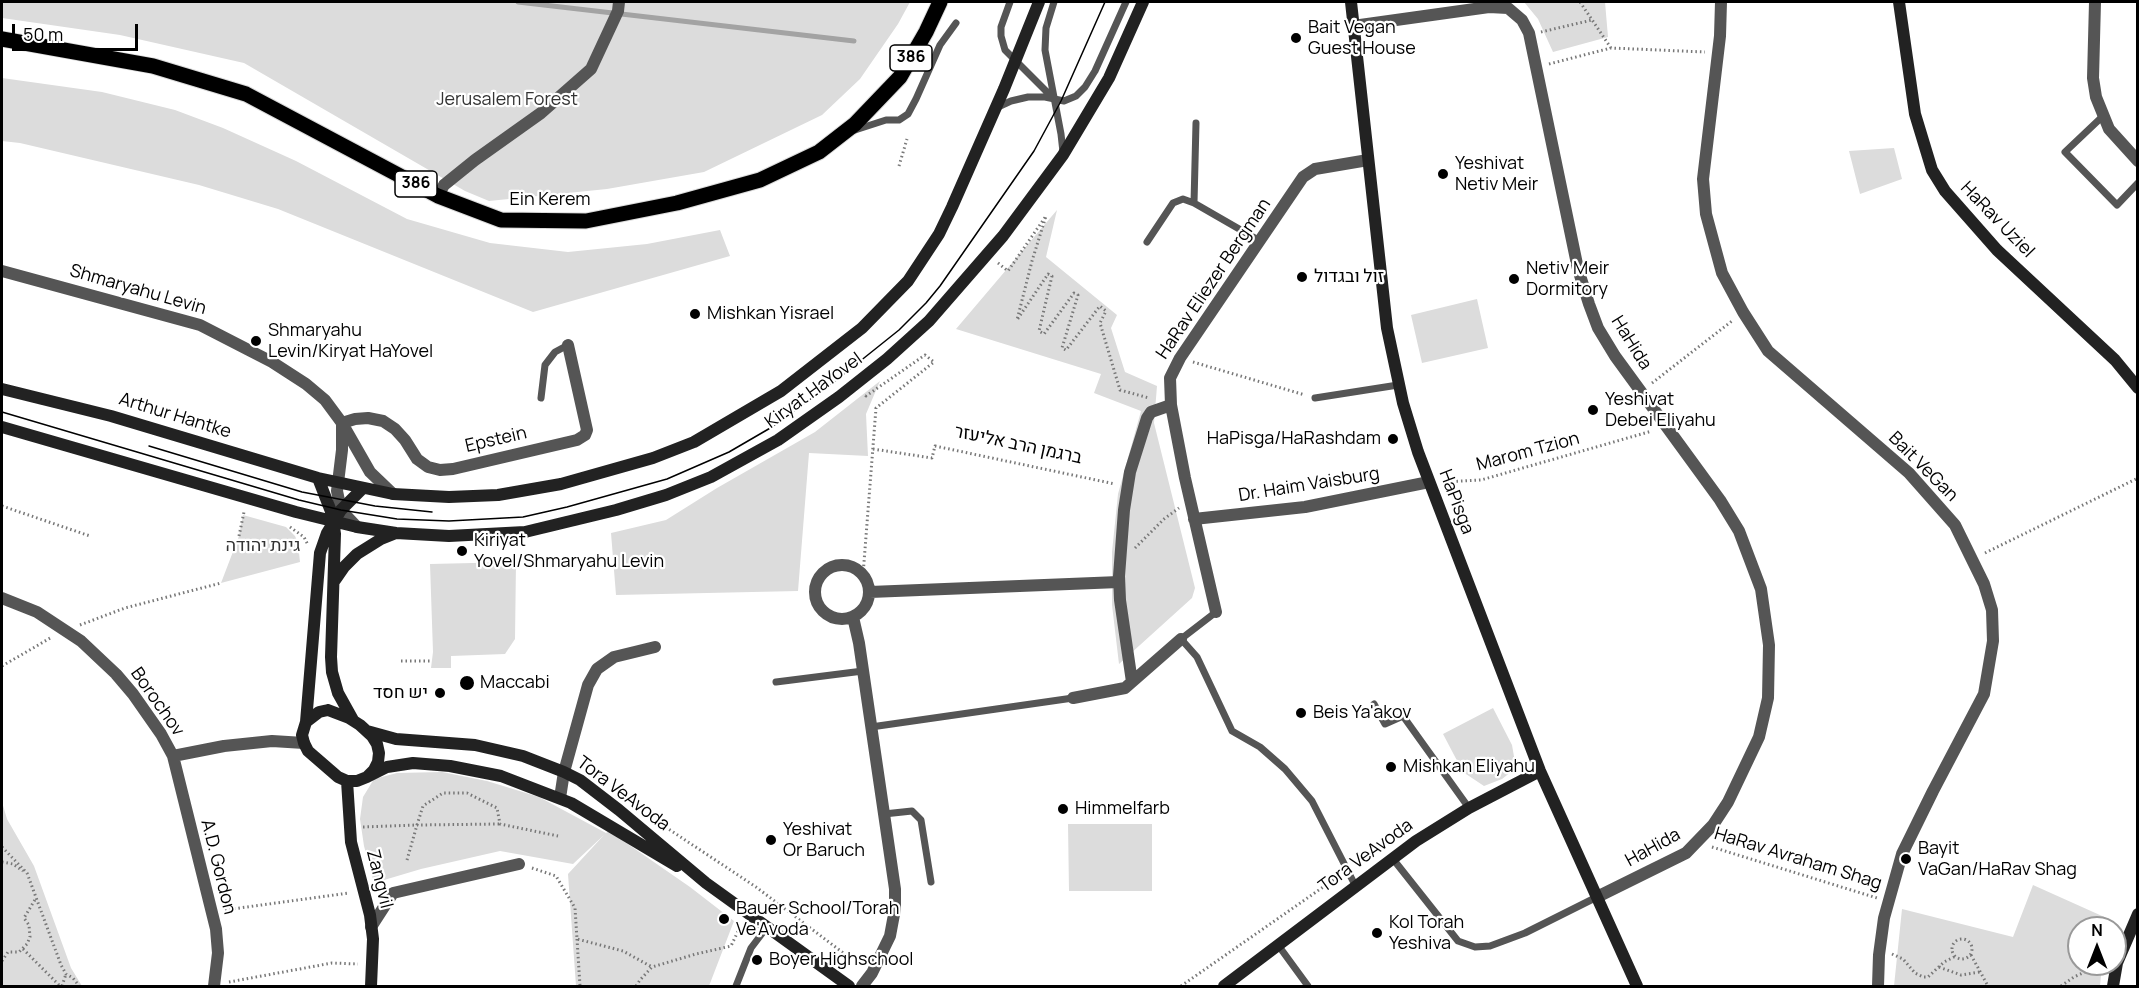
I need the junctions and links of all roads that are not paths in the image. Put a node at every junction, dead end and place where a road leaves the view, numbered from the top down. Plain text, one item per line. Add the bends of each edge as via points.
1 (619, 2) edge
2 (940, 2) edge
3 (1010, 2) edge
4 (1039, 2) edge
5 (1054, 2) edge
6 (1126, 2) edge
7 (1143, 2) edge
8 (1351, 2) edge
9 (1721, 2) edge
10 (1899, 2) edge
11 (2095, 2) edge
12 (2104, 2) edge
13 (956, 24) dead end
14 (1353, 26) junction
15 (2, 39) edge
16 (2093, 52) junction
17 (1015, 63) junction
18 (1053, 98) junction
19 (872, 108) junction
20 (996, 108) junction
21 (2103, 117) junction
22 (886, 120) junction
23 (1196, 123) dead end
24 (837, 139) junction
25 (1063, 155) junction
26 (1368, 160) junction
27 (2138, 161) edge
28 (2138, 183) edge
29 (438, 196) junction
30 (1194, 203) junction
31 (1260, 241) junction
32 (1147, 242) dead end
33 (2, 271) edge
34 (568, 345) joint
35 (1398, 385) junction
36 (2138, 388) edge
37 (2, 389) edge
38 (541, 398) dead end
39 (1316, 398) road end
40 (1171, 405) junction
41 (342, 423) junction
42 (2, 427) edge
43 (318, 478) junction
44 (1429, 482) junction
45 (336, 483) junction
46 (363, 489) junction
47 (393, 494) junction
48 (341, 510) junction
49 (1194, 519) junction
50 (333, 522) junction
51 (357, 527) junction
52 (396, 533) junction
53 (335, 581) junction
54 (1119, 582) junction
55 (870, 592) junction
56 (2, 598) edge
57 (1216, 612) joint
58 (853, 617) junction
59 (1181, 639) junction
60 (655, 647) dead end
61 (863, 671) junction
62 (776, 682) dead end
63 (1132, 682) junction
64 (1073, 698) joint
65 (1374, 704) dead end
66 (353, 720) junction
67 (306, 722) junction
68 (871, 727) junction
69 (367, 731) junction
70 (303, 743) junction
71 (173, 756) junction
72 (1540, 771) junction
73 (564, 772) junction
74 (367, 777) junction
75 (347, 781) junction
76 (560, 798) junction
77 (1469, 808) junction
78 (884, 814) junction
79 (1393, 859) junction
80 (519, 864) road end
81 (931, 882) dead end
82 (706, 883) junction
83 (1355, 885) junction
84 (1597, 897) junction
85 (2138, 914) edge
86 (371, 927) junction
87 (767, 927) junction
88 (1278, 945) junction
89 (2114, 981) edge
90 (214, 985) edge
91 (371, 987) edge
92 (736, 987) edge
93 (849, 987) edge
94 (862, 987) edge
95 (1224, 987) edge
96 (1308, 987) edge
97 (1637, 987) edge
98 (1878, 987) edge

1 - 29 street via 591,69 541,113 444,185
2 - 19 main road, Ein Kerem / 386 via 900,77
3 - 17 lane via 1001,36 1005,51
4 - 17 street, Kiryat HaYovel
5 - 18 lane via 1045,38
6 - 18 lane via 1085,87 1069,100
7 - 25 street, Kiryat HaYovel via 1108,78
8 - 14 street, HaPisga
9 - 98 street, Bait VeGan via 1703,178 1706,214 1722,273 1768,351 1909,473 1955,525 1984,584 1992,610 1993,641 1984,694 1902,854 1888,902
10 - 36 street, HaRav Uziel via 1915,114 1932,170 1945,191 1997,250 2115,360
11 - 16 street
12 - 16 street
13 - 22 lane via 940,45 908,114 895,122
14 - 26 street, HaPisga
14 - 84 street, HaHida via 1489,7 1508,8 1522,20 1529,35 1578,269 1598,328 1720,500 1739,531 1761,589 1769,645 1768,698 1759,737 1728,802 1713,825 1686,853
15 - 29 main road, Ein Kerem / 386 via 153,66 246,94
16 - 21 street via 2093,78
17 - 18 lane
17 - 20 street, Kiryat HaYovel
18 - 20 lane via 1028,97
18 - 25 lane
19 - 22 lane
19 - 24 main road, Ein Kerem / 386
20 - 47 street, Kiryat HaYovel via 939,234 908,281 862,328 781,391 694,442 606,473 498,495
21 - 27 street
21 - 28 lane via 2065,152 2117,205
22 - 24 lane
23 - 30 lane
24 - 29 main road, Ein Kerem / 386 via 819,152 760,180 677,203 586,221 501,220
25 - 52 street, Kiryat HaYovel via 929,321 857,382 778,440 711,477 616,510 525,532 449,536
26 - 31 street, HaRav Eliezer Bergman via 1316,169 1303,177
26 - 35 street, HaPisga via 1387,328
30 - 31 lane
30 - 32 lane via 1183,199 1173,202
31 - 40 street, HaRav Eliezer Bergman via 1180,358 1170,378
33 - 41 street, Shmaryahu Levin via 200,325 306,384 325,400
34 - 38 lane via 555,352 545,365
34 - 41 street, Epstein via 587,430 577,440 440,470 417,459 405,440 383,421 368,418
35 - 39 lane
35 - 44 street, HaPisga
37 - 43 street, Arthur Hantke via 111,416
40 - 49 street, HaRav Eliezer Bergman
40 - 54 street via 1151,412 1130,472
41 - 45 street
41 - 47 street, Shmaryahu Levin via 370,472
42 - 50 street
43 - 45 street, Arthur Hantke
43 - 50 street
44 - 49 street, Dr. Haim Vaisburg via 1305,507
44 - 72 street, HaPisga
45 - 46 street, Kiryat HaYovel
45 - 48 street
46 - 47 street, Kiryat HaYovel
46 - 48 street
48 - 50 street
48 - 51 street
49 - 57 street, HaRav Eliezer Bergman
50 - 51 street, Kiryat HaYovel
50 - 53 street
50 - 67 street via 320,553
51 - 52 street, Kiryat HaYovel
52 - 53 street via 357,554
53 - 66 street via 332,672
54 - 55 street
54 - 63 street
55 - 58 street via 864,609
55 - 58 street via 863,574 847,565 822,573 815,589 818,606 840,620
56 - 71 street, Borochov via 66,629 99,657 133,694
57 - 59 lane
58 - 61 street
59 - 63 street
59 - 83 lane via 1197,657 1232,731 1260,747 1286,769 1312,801
60 - 73 street via 614,657 597,669 588,685
61 - 62 lane
61 - 68 street
63 - 64 street via 1125,688
64 - 68 lane
65 - 77 lane via 1385,724 1404,716
66 - 67 street via 328,710 319,711
66 - 69 street
67 - 70 street
68 - 78 street
69 - 73 street, Tora VeAvoda via 396,739 475,745 523,756
69 - 74 street via 379,753 374,770
70 - 71 street, Borochov via 272,741
70 - 75 street via 325,766
71 - 90 street, A.D. Gordon via 211,911 218,953
72 - 77 street, Tora VeAvoda
72 - 84 street, HaPisga
73 - 76 street
73 - 82 street, Tora VeAvoda via 611,804
74 - 75 street
74 - 76 street, Tora VeAvoda via 387,767 413,763 450,766 501,776
75 - 86 street, Zangvil via 350,828
76 - 82 street, Tora VeAvoda
77 - 79 street, Tora VeAvoda
78 - 81 lane via 912,812 921,820
78 - 94 street via 895,909 890,936
79 - 83 street, Tora VeAvoda
79 - 84 lane via 1458,941 1475,947 1490,946 1525,933
80 - 86 street via 393,893
82 - 87 street, Tora VeAvoda
83 - 88 street, Tora VeAvoda
84 - 97 street, HaPisga
85 - 89 street via 2124,944
86 - 91 street, Zangvil
87 - 92 lane via 752,948
87 - 93 street, Tora VeAvoda
88 - 95 street, Tora VeAvoda
88 - 96 lane

